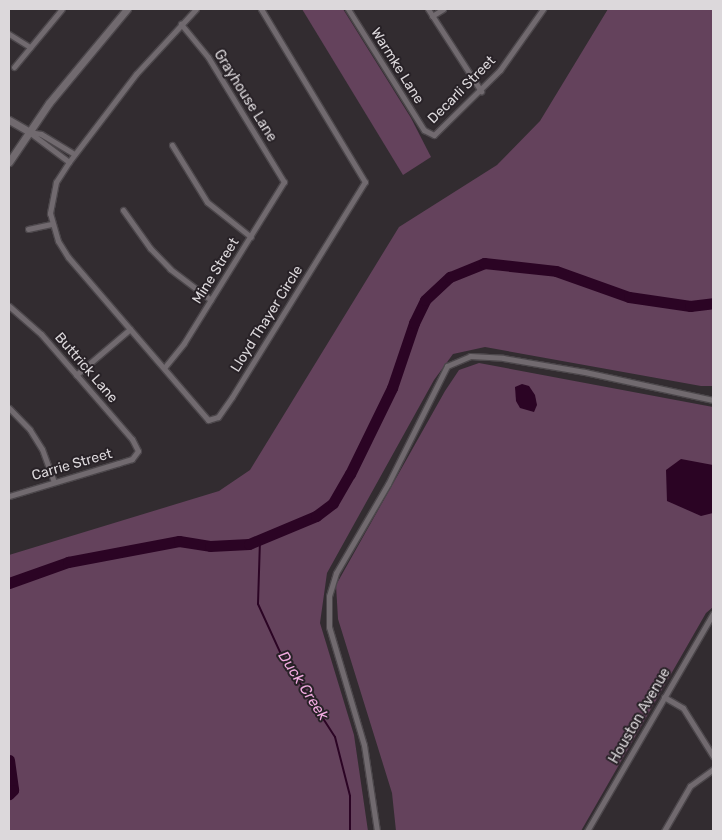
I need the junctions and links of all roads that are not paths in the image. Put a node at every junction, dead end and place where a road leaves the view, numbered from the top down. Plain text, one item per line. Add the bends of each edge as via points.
1 (62, 9) edge
2 (127, 9) edge
3 (196, 9) edge
4 (261, 9) edge
5 (348, 9) edge
6 (428, 9) edge
7 (443, 9) edge
8 (543, 9) edge
9 (432, 16) junction
10 (181, 24) junction
11 (9, 34) edge
12 (30, 47) junction
13 (14, 67) dead end
14 (481, 90) junction
15 (9, 120) edge
16 (28, 131) junction
17 (429, 134) joint
18 (172, 145) dead end
19 (74, 154) junction
20 (9, 162) edge
21 (69, 162) junction
22 (284, 182) joint
23 (123, 210) dead end
24 (52, 224) junction
25 (28, 229) dead end
26 (251, 237) junction
27 (211, 300) junction
28 (9, 306) edge
29 (130, 329) junction
30 (164, 368) junction
31 (76, 375) junction
32 (713, 400) edge
33 (9, 408) edge
34 (138, 451) joint
35 (54, 482) junction
36 (9, 496) edge
37 (713, 614) edge
38 (664, 697) junction
39 (713, 756) edge
40 (713, 769) edge
41 (377, 831) edge
42 (587, 831) edge
43 (664, 831) edge

1 - 12 street
2 - 16 street
3 - 10 street, Lloyd Thayer Circle
4 - 30 street, Lloyd Thayer Circle via 362,175 365,186 218,417 206,419
5 - 17 street, Warmke Lane
6 - 9 street
7 - 9 street
8 - 14 street, Decarli Street via 515,51
9 - 14 street
10 - 19 street, Lloyd Thayer Circle via 113,102
10 - 22 street, Grayhouse Lane via 208,56
11 - 12 street
12 - 13 street
14 - 17 street, Decarli Street via 434,135
15 - 16 street
16 - 19 street via 41,134
16 - 20 street
16 - 21 street
18 - 26 street via 208,202
19 - 21 street, Lloyd Thayer Circle
21 - 24 street, Lloyd Thayer Circle via 53,190
22 - 26 street, Mine Street
23 - 27 street via 150,248 170,269
24 - 25 street
24 - 29 street, Lloyd Thayer Circle via 64,252
26 - 27 street, Mine Street
27 - 30 street, Mine Street
28 - 31 street, Buttrick Lane via 41,334
29 - 30 street, Lloyd Thayer Circle
29 - 31 street
31 - 34 street, Buttrick Lane via 132,439
32 - 41 street via 497,357 470,356 447,366 388,484 336,573 329,596 329,627 365,752
33 - 35 street via 30,430 42,449
34 - 35 street, Carrie Street via 132,459
35 - 36 street, Carrie Street
37 - 38 street, Houston Avenue
38 - 39 street via 683,708
38 - 42 street, Houston Avenue
40 - 43 street via 690,786

